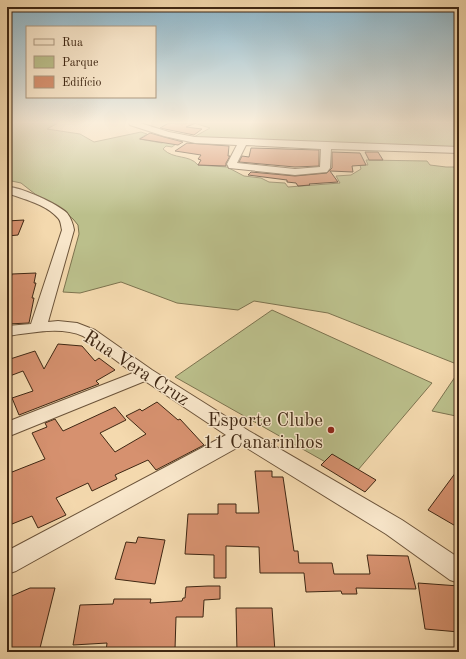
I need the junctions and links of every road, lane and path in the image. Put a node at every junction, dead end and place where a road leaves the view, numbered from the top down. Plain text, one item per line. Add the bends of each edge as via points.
1 (237, 154) edge
2 (326, 154) edge
3 (8, 187) edge
4 (38, 328) junction
5 (7, 331) edge
6 (146, 374) junction
7 (7, 430) edge
8 (242, 436) junction
9 (7, 563) edge
10 (459, 572) edge

1 - 2 street via 232,164 234,166 295,172 324,170
3 - 4 street via 37,200 58,212 66,220 68,230
4 - 5 street, Rua Vera Cruz
4 - 6 street, Rua Vera Cruz via 64,326 84,331
6 - 7 street
6 - 8 street, Rua Vera Cruz
8 - 9 street
8 - 10 street, Rua Vera Cruz via 394,526

